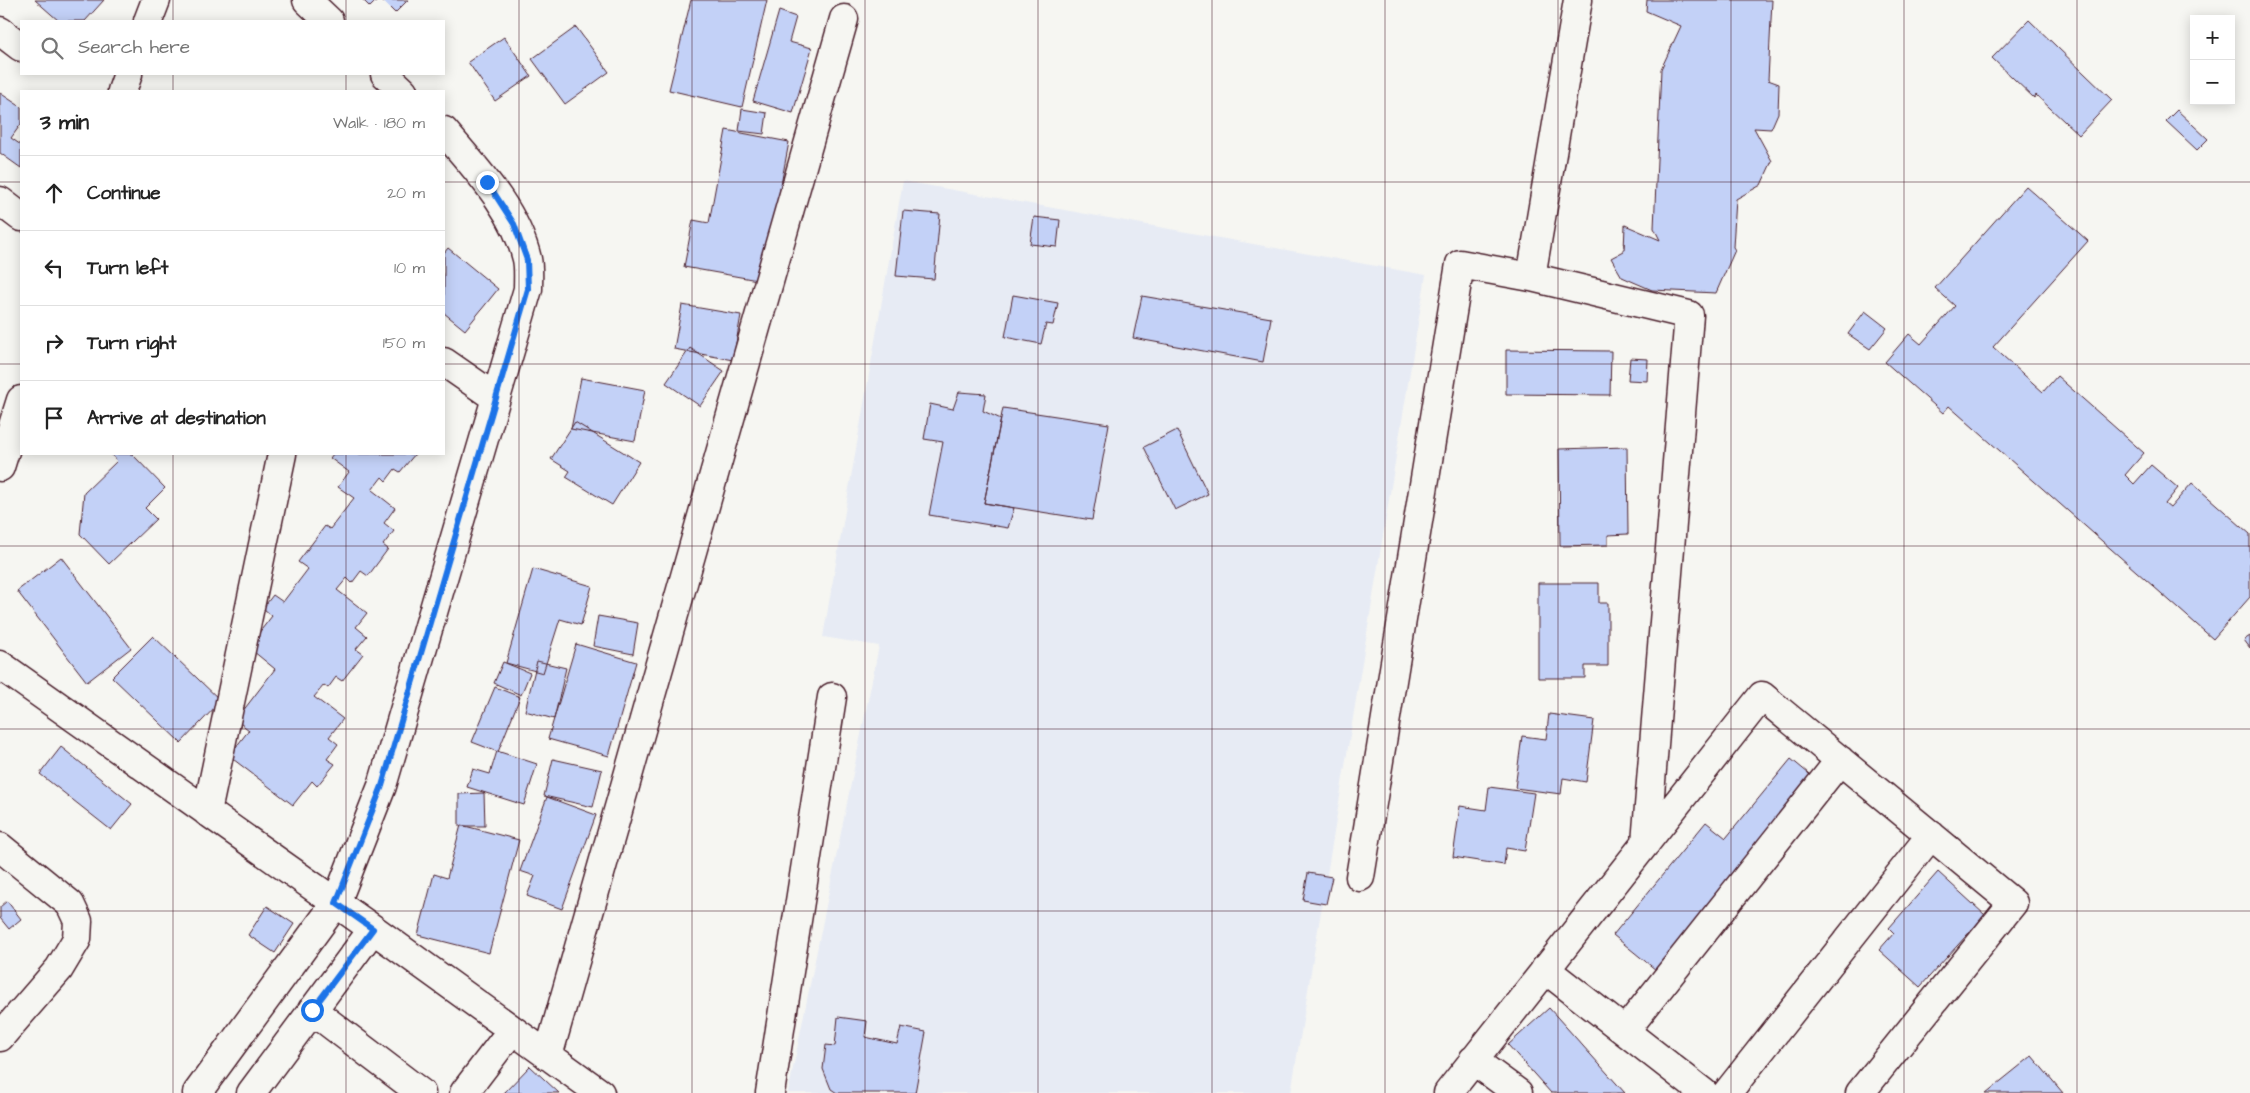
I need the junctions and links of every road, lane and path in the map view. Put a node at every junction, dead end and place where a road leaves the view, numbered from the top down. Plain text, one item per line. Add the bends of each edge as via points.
1 (156, 0) edge
2 (307, 0) edge
3 (1578, 0) edge
4 (844, 19) dead end
5 (148, 20) edge
6 (329, 20) edge
7 (0, 31) edge
8 (20, 45) edge
9 (128, 75) edge
10 (385, 75) edge
11 (122, 90) edge
12 (402, 90) edge
13 (445, 132) edge
14 (0, 201) edge
15 (20, 217) edge
16 (1531, 277) junction
17 (445, 363) edge
18 (496, 398) junction
19 (20, 403) edge
20 (282, 455) edge
21 (0, 467) edge
22 (2, 670) edge
23 (832, 697) dead end
24 (1840, 760) junction
25 (207, 812) junction
26 (1930, 836) junction
27 (1646, 843) junction
28 (0, 847) edge
29 (1360, 877) dead end
30 (336, 903) junction
31 (373, 929) junction
32 (1545, 969) junction
33 (312, 1010) junction
34 (512, 1030) junction
35 (1625, 1031) junction
36 (0, 1037) edge
37 (548, 1056) junction
38 (1473, 1060) junction
39 (197, 1093) edge
40 (251, 1093) edge
41 (421, 1093) edge
42 (464, 1093) edge
43 (600, 1093) edge
44 (770, 1093) edge
45 (1448, 1093) edge
46 (1518, 1093) edge
47 (1704, 1093) edge
48 (1727, 1093) edge
49 (1860, 1093) edge

1 - 5 street
2 - 6 street
3 - 16 street
4 - 37 street
7 - 8 street
9 - 11 street
10 - 12 street
13 - 18 street via 487,182 514,224 527,260 528,289
14 - 15 street
16 - 27 street via 1690,315
16 - 29 street via 1460,264
17 - 18 street
18 - 30 street via 382,786
19 - 21 street
20 - 25 street
22 - 25 street
23 - 44 street
24 - 26 street
24 - 27 street via 1762,696
24 - 35 street
25 - 30 street
26 - 48 street
26 - 49 street via 2013,903
27 - 32 street
28 - 36 street via 70,904 78,921 77,939 59,969
30 - 31 street
30 - 39 street
31 - 33 street
31 - 34 street
32 - 35 street
32 - 38 street
33 - 40 street
33 - 41 street
34 - 37 street
34 - 42 street
35 - 47 street
37 - 43 street
38 - 45 street
38 - 46 street

